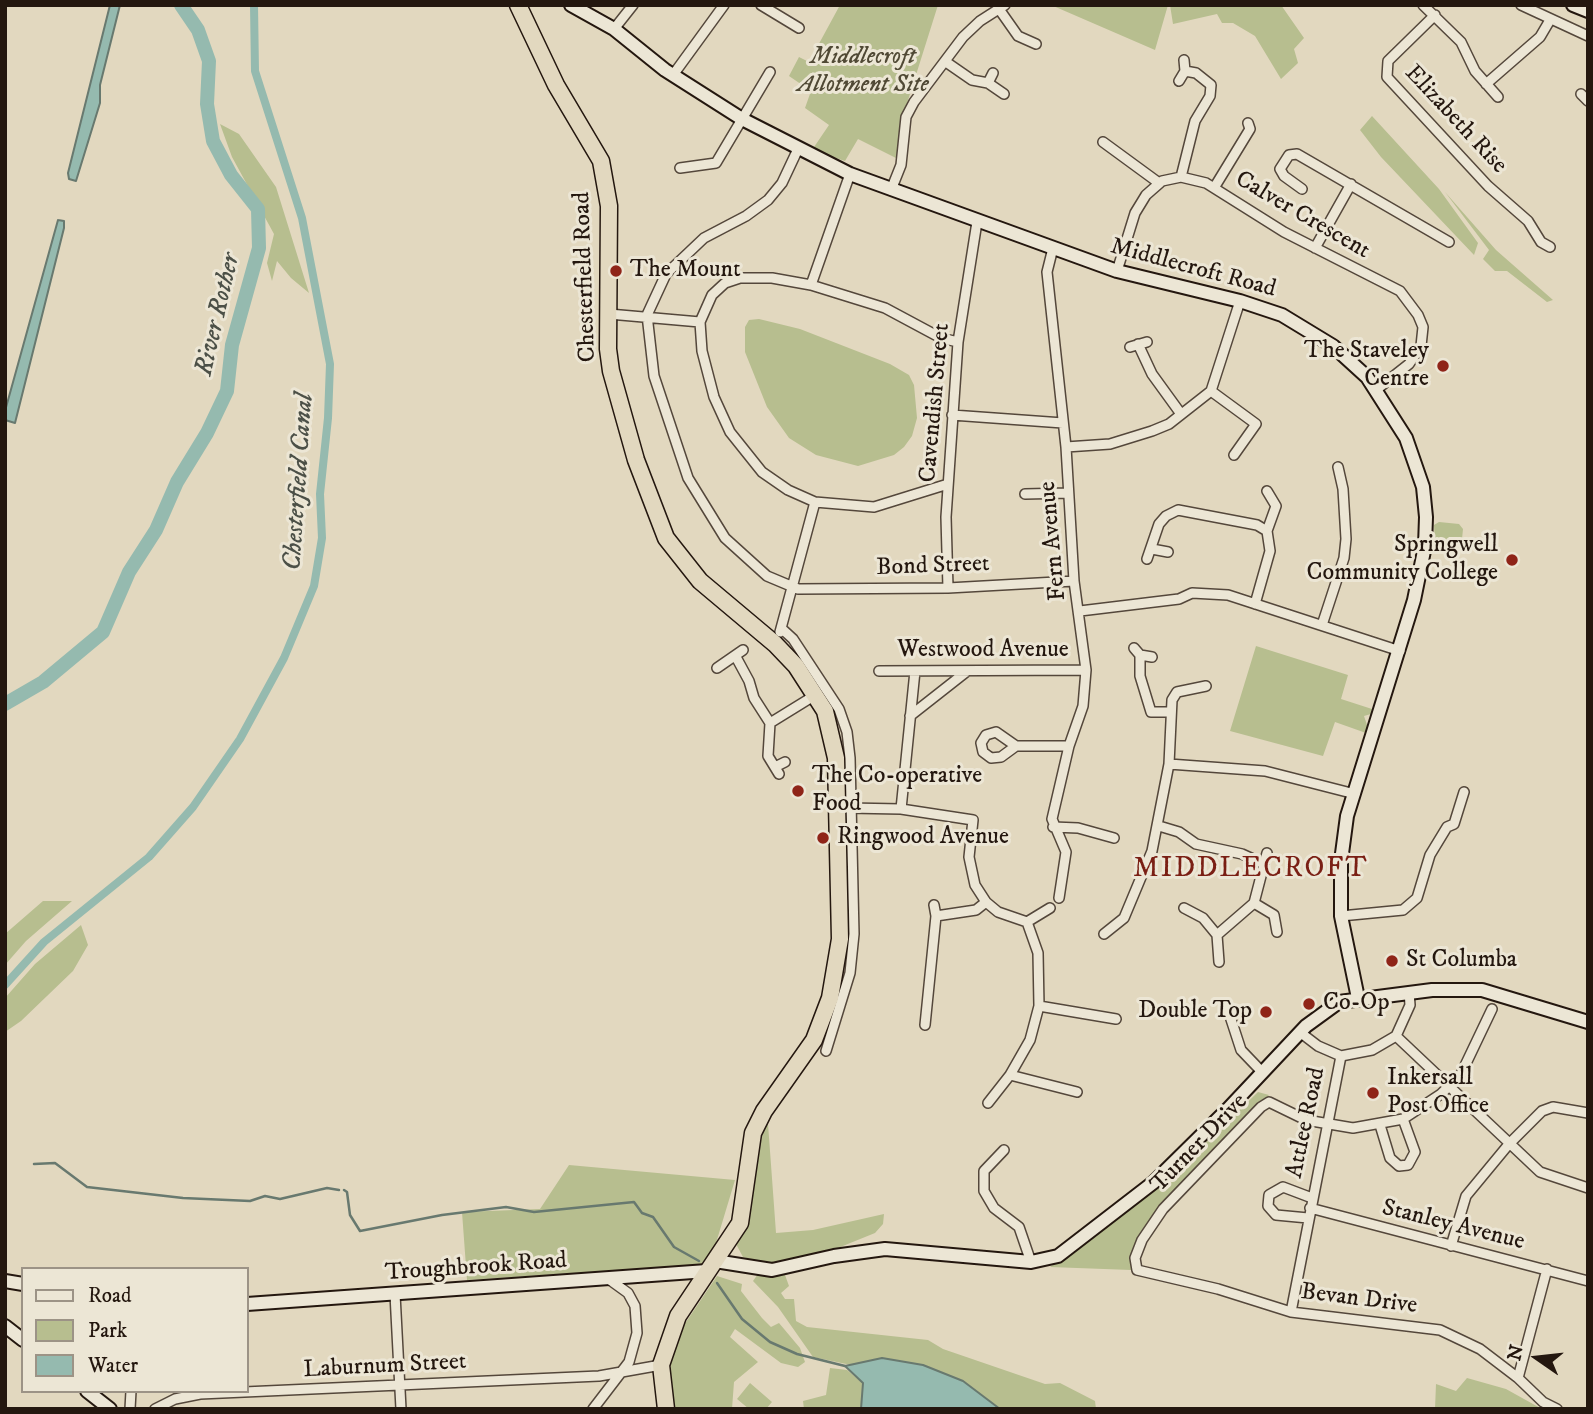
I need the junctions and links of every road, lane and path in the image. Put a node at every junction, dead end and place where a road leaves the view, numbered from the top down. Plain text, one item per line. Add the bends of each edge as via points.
1 (518, 5) edge
2 (571, 5) edge
3 (633, 5) edge
4 (723, 5) edge
5 (761, 5) edge
6 (1423, 5) edge
7 (1521, 5) edge
8 (1573, 5) edge
9 (1002, 7) edge
10 (1588, 11) edge
11 (1435, 15) junction
12 (1550, 20) junction
13 (786, 22) junction
14 (799, 28) dead end
15 (614, 29) junction
16 (781, 33) dead end
17 (1588, 36) edge
18 (1035, 44) dead end
19 (1184, 60) dead end
20 (946, 62) junction
21 (1185, 71) junction
22 (770, 72) dead end
23 (993, 73) dead end
24 (673, 75) junction
25 (1179, 81) dead end
26 (988, 83) junction
27 (1486, 84) junction
28 (1004, 94) dead end
29 (1498, 97) dead end
30 (742, 119) junction
31 (1248, 123) dead end
32 (1103, 142) dead end
33 (798, 149) junction
34 (680, 168) dead end
35 (850, 174) junction
36 (1181, 177) junction
37 (1159, 183) junction
38 (1351, 184) junction
39 (1214, 188) junction
40 (1302, 189) dead end
41 (891, 190) junction
42 (976, 222) junction
43 (1449, 242) dead end
44 (1550, 247) dead end
45 (1053, 248) junction
46 (1315, 248) junction
47 (1117, 271) junction
48 (811, 285) junction
49 (1240, 301) junction
50 (608, 314) junction
51 (647, 315) junction
52 (700, 322) junction
53 (958, 342) junction
54 (1138, 344) dead end
55 (1376, 390) junction
56 (1212, 391) junction
57 (1181, 414) junction
58 (952, 415) junction
59 (1063, 423) junction
60 (1066, 447) junction
61 (1234, 455) dead end
62 (1338, 467) dead end
63 (948, 484) junction
64 (1267, 491) dead end
65 (1068, 493) junction
66 (1025, 494) dead end
67 (815, 502) junction
68 (1267, 531) junction
69 (1152, 549) junction
70 (1168, 552) dead end
71 (1147, 559) dead end
72 (1074, 581) junction
73 (793, 587) junction
74 (948, 587) junction
75 (1255, 604) junction
76 (1080, 611) junction
77 (1322, 625) junction
78 (778, 636) junction
79 (1400, 651) junction
80 (1152, 657) dead end
81 (717, 668) dead end
82 (1086, 670) junction
83 (879, 671) dead end
84 (915, 671) junction
85 (966, 672) junction
86 (1206, 686) dead end
87 (817, 694) junction
88 (1171, 712) junction
89 (910, 716) junction
90 (770, 723) junction
91 (1016, 746) dead end
92 (1069, 746) junction
93 (785, 762) dead end
94 (1169, 764) junction
95 (1464, 792) dead end
96 (1355, 794) junction
97 (844, 809) junction
98 (901, 809) junction
99 (1159, 826) junction
100 (1053, 827) junction
101 (1114, 838) dead end
102 (1267, 853) dead end
103 (1264, 864) junction
104 (1059, 898) dead end
105 (986, 902) junction
106 (1254, 903) junction
107 (934, 905) dead end
108 (1050, 908) dead end
109 (1184, 908) dead end
110 (936, 916) junction
111 (1341, 916) junction
112 (1027, 922) junction
113 (1277, 932) dead end
114 (1104, 934) dead end
115 (1217, 935) junction
116 (1219, 962) dead end
117 (1409, 992) junction
118 (1358, 998) junction
119 (1226, 1004) dead end
120 (1039, 1006) junction
121 (1492, 1009) dead end
122 (1116, 1019) dead end
123 (1588, 1022) edge
124 (925, 1026) dead end
125 (1301, 1033) junction
126 (1396, 1036) junction
127 (826, 1051) dead end
128 (1341, 1056) junction
129 (1263, 1073) junction
130 (1010, 1075) junction
131 (1448, 1087) junction
132 (1077, 1092) dead end
133 (988, 1102) dead end
134 (1588, 1113) edge
135 (1403, 1119) junction
136 (1380, 1125) junction
137 (1328, 1126) junction
138 (1509, 1144) junction
139 (1004, 1150) dead end
140 (1588, 1188) edge
141 (1310, 1208) junction
142 (1451, 1246) junction
143 (1031, 1262) junction
144 (711, 1266) junction
145 (1547, 1269) junction
146 (1137, 1270) joint
147 (610, 1280) junction
148 (1588, 1280) edge
149 (396, 1294) junction
150 (248, 1304) edge
151 (1291, 1312) junction
152 (5, 1326) edge
153 (21, 1338) edge
154 (661, 1366) junction
155 (620, 1374) junction
156 (1518, 1378) junction
157 (398, 1385) junction
158 (248, 1392) edge
159 (90, 1393) edge
160 (222, 1393) edge
161 (110, 1409) edge
162 (155, 1409) edge
163 (401, 1409) edge
164 (593, 1409) edge
165 (666, 1409) edge
166 (1558, 1409) edge

1 - 50 highway, Chesterfield Road via 556,85 601,161 609,206
2 - 15 street, Middlecroft Road
3 - 15 street
4 - 24 street
5 - 13 street
6 - 11 street
7 - 12 street
8 - 10 street
9 - 18 street via 1018,36
9 - 20 street via 980,21
11 - 27 street via 1461,42
11 - 44 street, Elizabeth Rise via 1388,61 1387,77
12 - 17 street
12 - 27 street via 1540,37
13 - 14 street
13 - 16 street
15 - 24 street, Middlecroft Road
19 - 21 street
20 - 26 street via 972,80
20 - 41 street via 906,117 901,165
21 - 25 street
21 - 36 street via 1211,85 1210,96 1195,121
22 - 30 street
23 - 26 street
24 - 30 street, Middlecroft Road
26 - 28 street
27 - 29 street
30 - 33 street, Middlecroft Road
30 - 34 street via 716,163
31 - 39 street via 1250,129
32 - 37 street
33 - 35 street, Middlecroft Road
33 - 51 street via 768,200 704,238 666,274
35 - 41 street, Middlecroft Road
35 - 48 street
36 - 37 street
36 - 39 street, Calver Crescent
37 - 47 street via 1135,213
38 - 40 street via 1297,154 1289,155 1280,169
38 - 43 street
38 - 46 street
39 - 46 street, Calver Crescent
41 - 42 street, Middlecroft Road
42 - 45 street, Middlecroft Road
42 - 53 street, Cavendish Street
45 - 47 street, Middlecroft Road
45 - 59 street, Fern Avenue via 1047,272
46 - 55 street, Calver Crescent via 1400,292 1418,315 1423,335 1417,355
47 - 49 street, Middlecroft Road
48 - 52 street via 772,278 724,283 712,295
48 - 53 street via 885,309
49 - 55 street, Middlecroft Road via 1282,315 1333,346
49 - 56 street
50 - 51 street
50 - 78 highway, Chesterfield Road via 608,349 621,408 666,538 700,581
51 - 52 street
51 - 73 street via 654,376 688,478 725,538 767,576
52 - 67 street via 711,385 730,432 762,472
53 - 58 street, Cavendish Street
54 - 57 street via 1152,374
55 - 79 street, Middlecroft Road via 1402,429 1416,461 1426,517 1420,577
56 - 57 street
56 - 61 street via 1256,424
57 - 60 street via 1161,428 1110,444
58 - 59 street
58 - 63 street, Cavendish Street
59 - 60 street, Fern Avenue
60 - 65 street, Fern Avenue
62 - 77 street via 1346,539
63 - 67 street via 874,507
63 - 74 street, Cavendish Street
64 - 68 street via 1276,506
65 - 66 street
65 - 72 street, Fern Avenue
67 - 73 street
68 - 69 street via 1238,519 1178,510 1159,524
68 - 75 street via 1270,551
69 - 70 street
69 - 71 street
72 - 74 street, Bond Street
72 - 76 street, Fern Avenue
73 - 74 street, Bond Street
73 - 78 street
75 - 76 street via 1228,595 1192,593 1179,599
75 - 77 street
76 - 82 street, Fern Avenue
77 - 79 street
78 - 87 highway, Chesterfield Road
78 - 97 street, Chesterfield Road via 793,639 839,709 847,732
79 - 96 street, Middlecroft Road
80 - 88 street via 1137,651 1142,686 1152,712
81 - 90 street via 739,653 754,698
82 - 85 street, Westwood Avenue
82 - 92 street, Fern Avenue via 1083,706
83 - 84 street, Westwood Avenue
84 - 85 street, Westwood Avenue
84 - 89 street
85 - 89 street
86 - 88 street via 1177,692
87 - 90 street
87 - 97 highway, Chesterfield Road via 832,728
88 - 94 street
89 - 98 street
90 - 93 street via 768,756 777,771
91 - 92 street
92 - 100 street, Fern Avenue
94 - 96 street via 1265,771
94 - 99 street
95 - 111 street via 1454,824 1447,827 1430,855 1417,898 1403,910
96 - 111 street, Middlecroft Road via 1341,861
97 - 98 street
97 - 127 street, Chesterfield Road via 854,934 850,973
97 - 144 highway, Chesterfield Road via 840,939 830,998 814,1040 753,1133 740,1223
98 - 105 street via 973,821 969,857 975,885
99 - 103 street via 1196,844 1242,853
99 - 114 street via 1124,918
100 - 101 street
100 - 104 street via 1066,852
102 - 103 street
103 - 106 street
105 - 110 street via 976,910
105 - 112 street via 998,912
106 - 113 street via 1274,915
106 - 115 street
107 - 110 street
108 - 112 street
109 - 115 street via 1203,919
110 - 124 street
111 - 118 street, Middlecroft Road
112 - 120 street via 1038,953
115 - 116 street
117 - 118 street
117 - 123 street via 1482,990
117 - 126 street via 1410,1005
118 - 125 street via 1339,1002
119 - 129 street via 1241,1050
120 - 122 street
120 - 130 street via 1030,1040
121 - 131 street via 1461,1074
125 - 128 street
125 - 129 street
126 - 128 street via 1372,1050
126 - 131 street
128 - 137 street, Attlee Road
129 - 143 street via 1154,1182 1058,1256
130 - 132 street
130 - 133 street
131 - 135 street
131 - 138 street
134 - 138 street via 1553,1107 1542,1111
135 - 136 street
135 - 136 street via 1415,1152 1408,1164 1399,1166 1390,1158
136 - 137 street
137 - 141 street, Attlee Road
137 - 146 street, Turner Drive via 1269,1102 1261,1107 1163,1209 1142,1240 1135,1258
138 - 140 street via 1540,1172
138 - 142 street via 1466,1196
139 - 143 street via 984,1171 984,1191 994,1208 1019,1227
141 - 142 street, Stanley Avenue
141 - 151 street, Attlee Road
142 - 145 street, Stanley Avenue
143 - 144 street, Troughbrook Road via 885,1249 772,1270
144 - 147 street, Troughbrook Road
144 - 154 highway, Chesterfield Road via 678,1316
145 - 148 street, Stanley Avenue
145 - 156 street
146 - 151 street, Bevan Drive
147 - 149 street, Troughbrook Road
147 - 155 street via 628,1293 637,1319 635,1349
149 - 150 street, Troughbrook Road
149 - 157 street
151 - 156 street, Bevan Drive via 1440,1330 1480,1349
152 - 153 street
154 - 155 street, Laburnum Street
154 - 165 highway
155 - 157 street, Laburnum Street
155 - 164 street
156 - 166 street, Bevan Drive via 1543,1402
157 - 158 street, Laburnum Street
157 - 163 street
159 - 161 street
160 - 162 street, Laburnum Street via 175,1399

